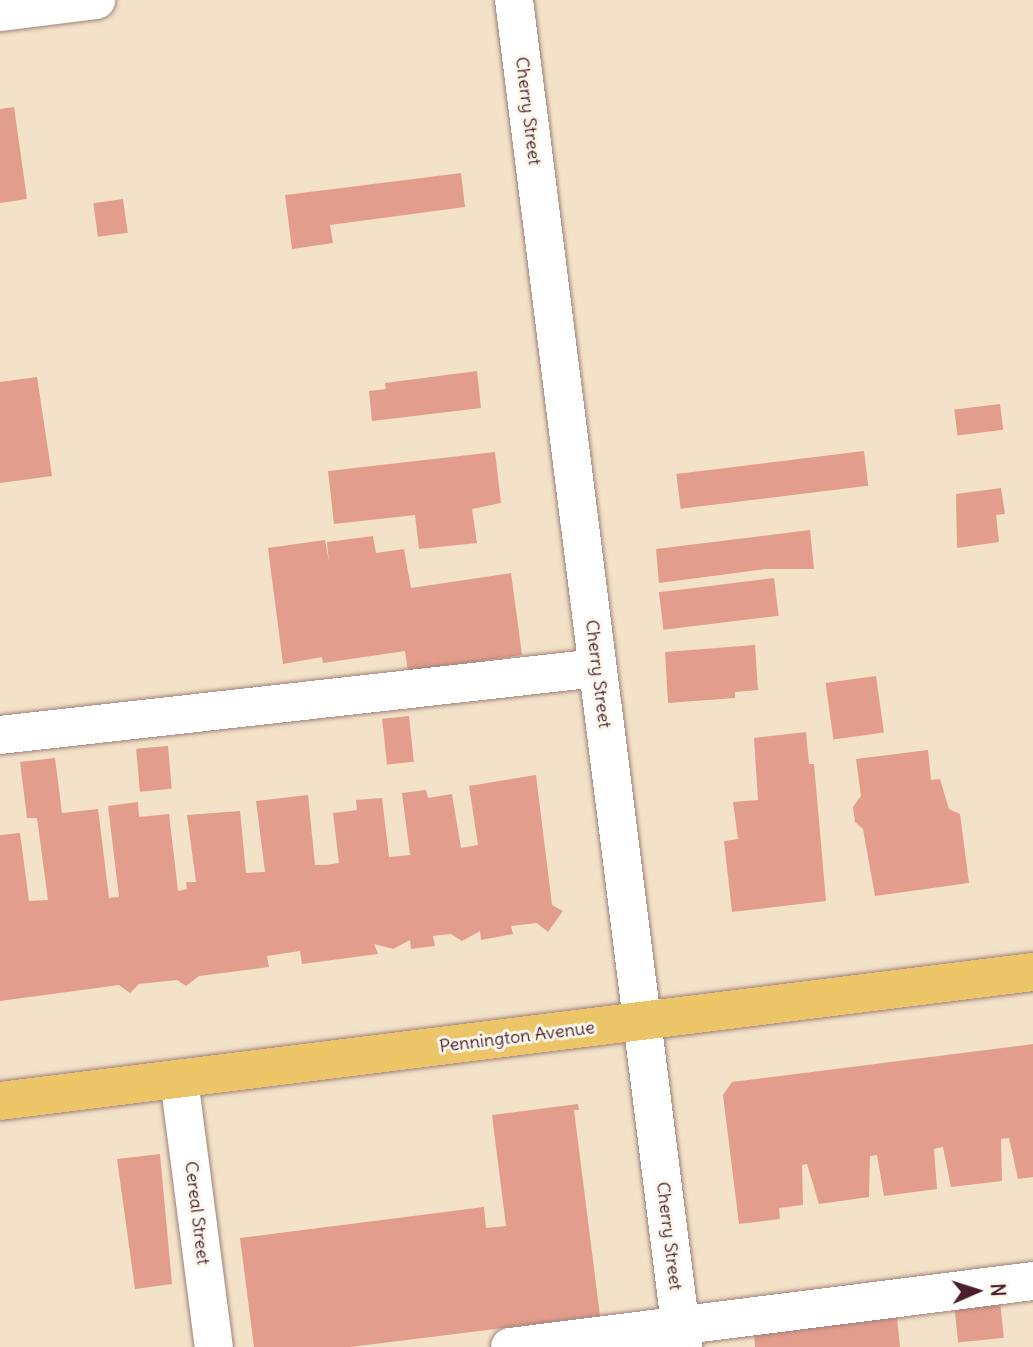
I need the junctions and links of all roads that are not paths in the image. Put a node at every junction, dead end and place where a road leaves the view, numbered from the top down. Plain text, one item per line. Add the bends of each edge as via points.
1 (96, 0) edge
2 (514, 0) edge
3 (46, 3) edge
4 (0, 12) edge
5 (597, 668) junction
6 (0, 735) edge
7 (1033, 972) edge
8 (641, 1021) junction
9 (179, 1079) junction
10 (0, 1101) edge
11 (1032, 1289) edge
12 (681, 1336) edge
13 (214, 1347) edge
14 (510, 1347) edge

1 - 3 street
2 - 5 street, Cherry Street
3 - 4 street
5 - 6 street
5 - 8 street, Cherry Street
7 - 8 main road, Pennington Avenue
8 - 9 main road, Pennington Avenue
8 - 12 street, Cherry Street
9 - 10 main road, Pennington Avenue
9 - 13 street, Cereal Street
11 - 12 street
12 - 14 street

